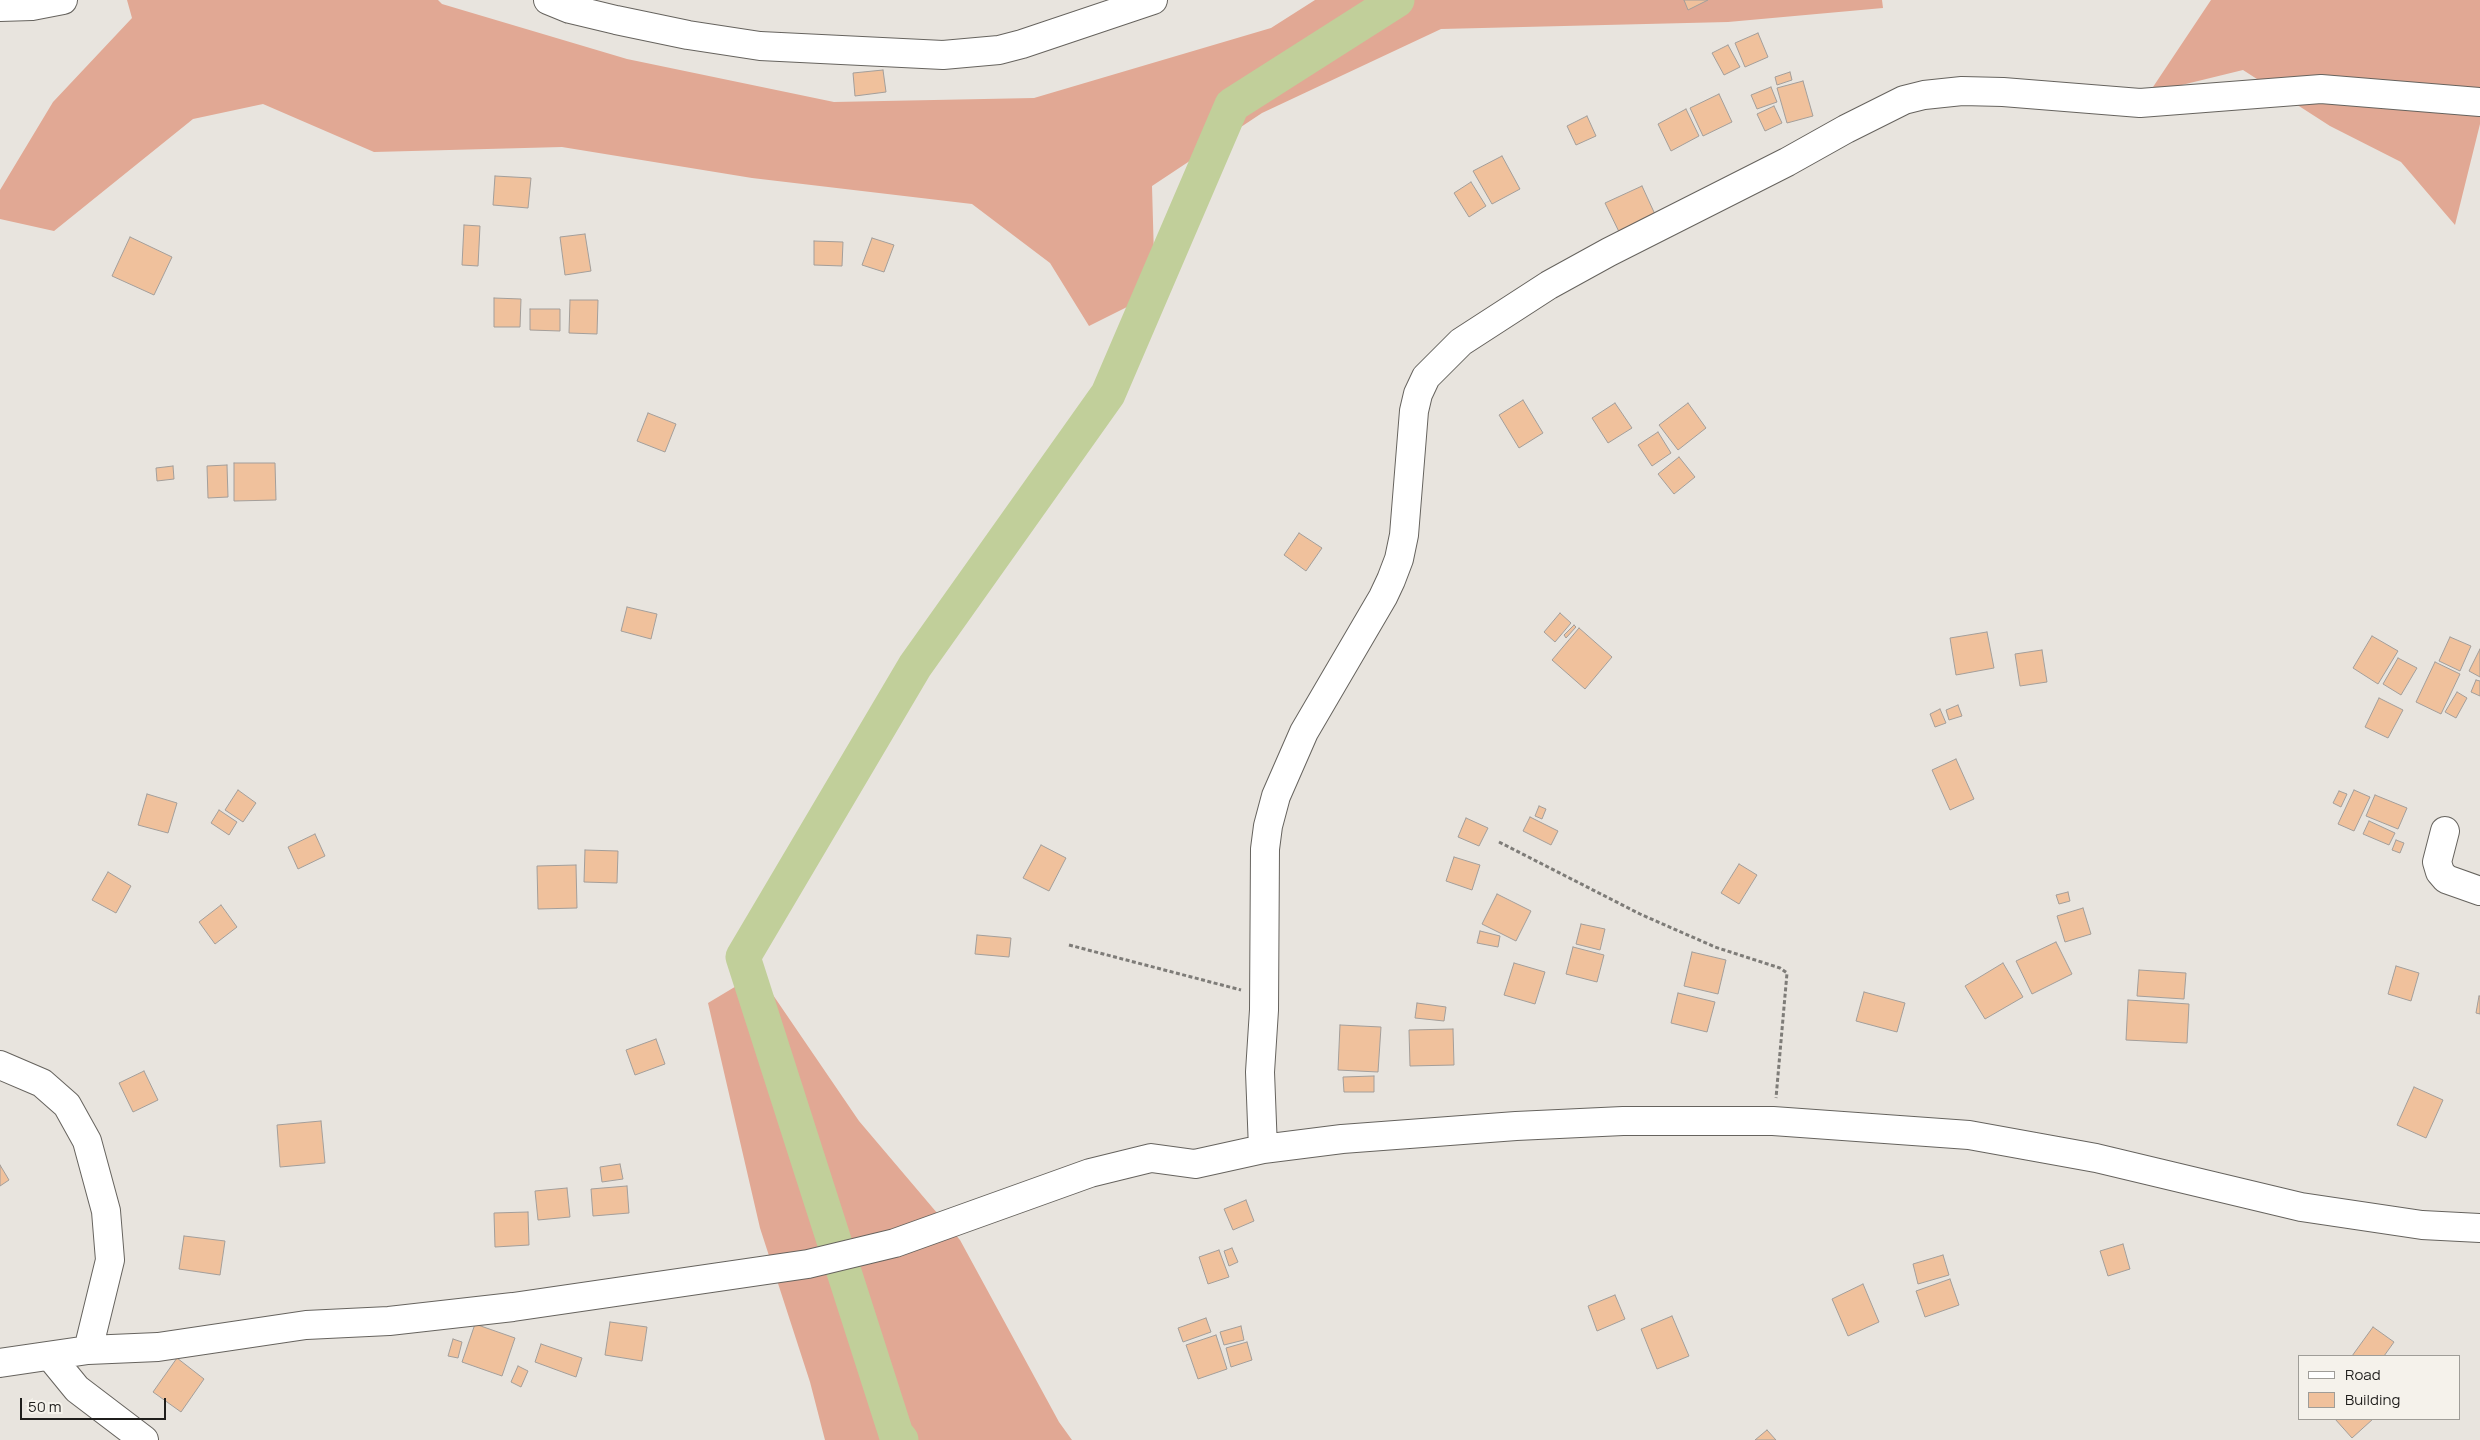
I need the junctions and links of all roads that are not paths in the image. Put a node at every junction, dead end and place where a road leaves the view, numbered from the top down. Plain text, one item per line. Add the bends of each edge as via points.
1 (63, 0) edge
2 (548, 0) edge
3 (1153, 0) edge
4 (0, 8) edge
5 (2480, 102) edge
6 (2445, 832) dead end
7 (2480, 891) edge
8 (0, 1065) edge
9 (1263, 1149) junction
10 (2480, 1228) edge
11 (88, 1350) junction
12 (50, 1356) junction
13 (0, 1364) edge
14 (144, 1440) edge

1 - 4 street
2 - 3 street via 616,20 760,46 943,55 990,52 1022,44
5 - 9 street via 2321,89 2140,102 2002,92 1924,95 1904,100 1846,128 1787,162 1608,252 1461,342 1426,376 1418,394 1404,535 1391,580 1304,732 1276,796 1268,826 1260,1072
6 - 7 street via 2437,862 2440,872 2446,879
8 - 11 street via 48,1088 67,1105 87,1141 106,1211 110,1260
9 - 10 street via 1342,1139 1623,1120 1773,1121 1969,1135 2096,1158 2301,1207 2422,1225
9 - 11 street via 1195,1164 1151,1158 1090,1173 896,1243 808,1264 389,1321 306,1325 158,1347
11 - 12 street
12 - 13 street
12 - 14 street via 77,1389

